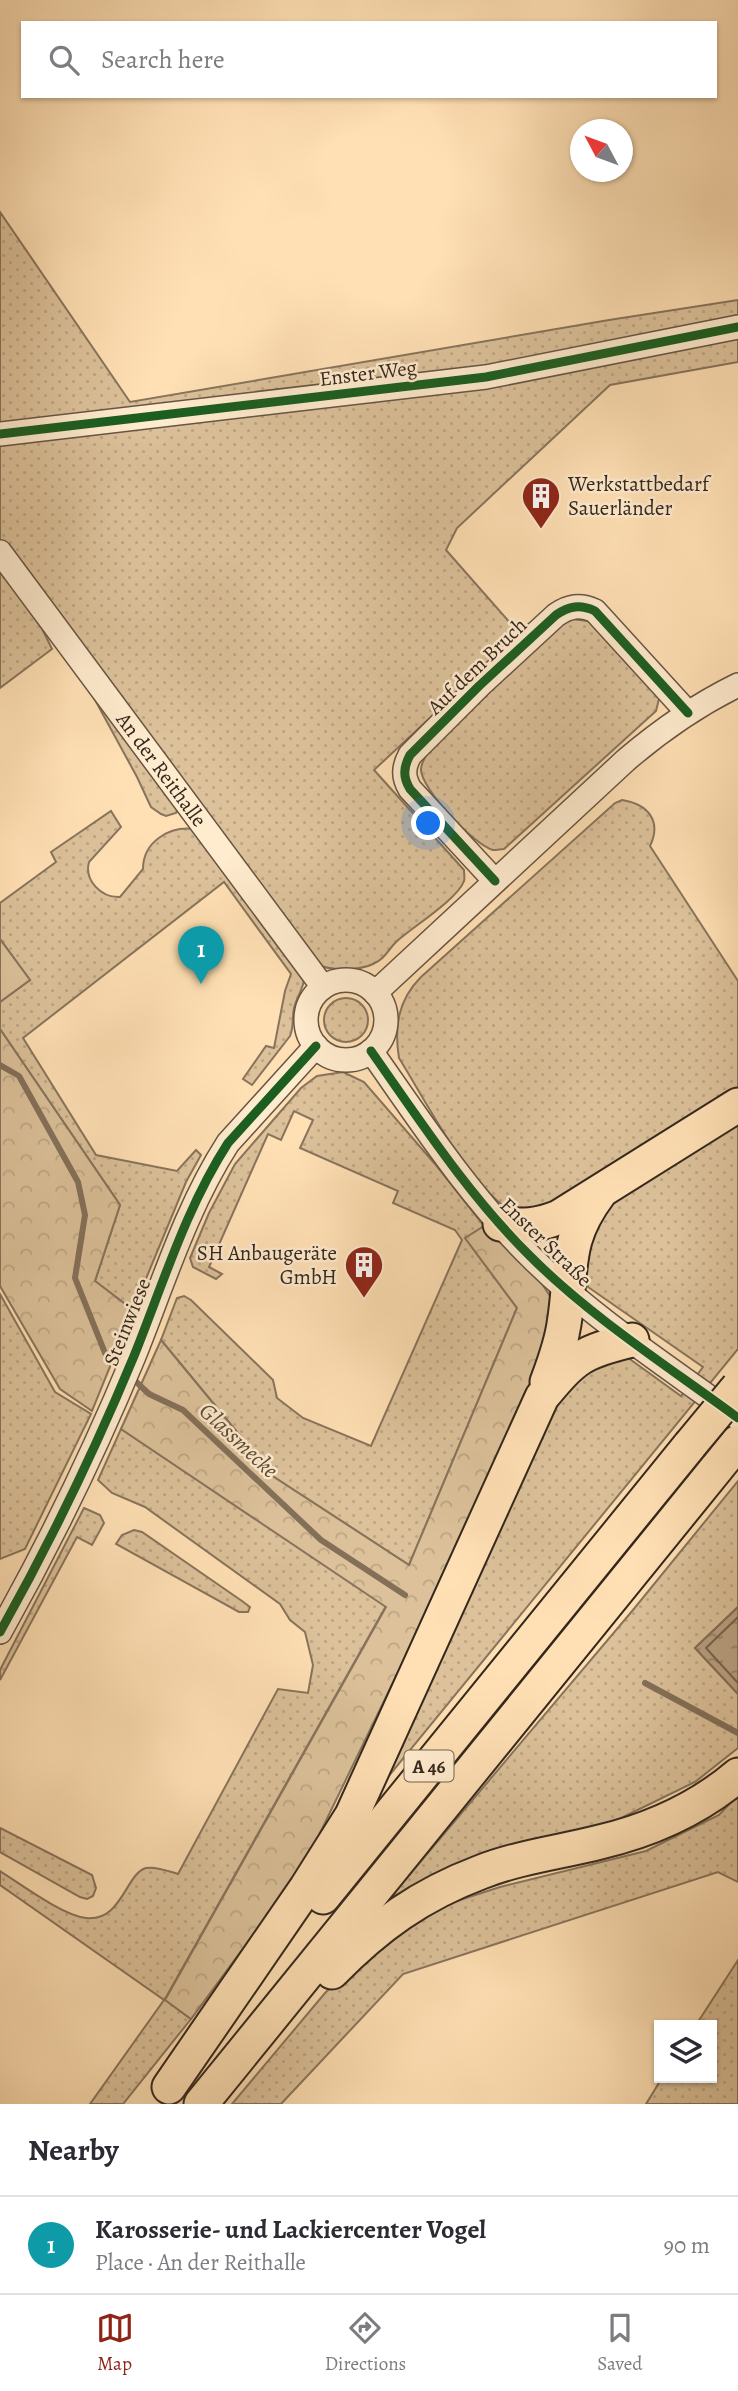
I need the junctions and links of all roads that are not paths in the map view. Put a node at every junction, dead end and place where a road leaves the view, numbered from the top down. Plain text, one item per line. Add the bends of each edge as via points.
1 (738, 327) edge
2 (0, 434) edge
3 (0, 552) edge
4 (738, 685) edge
5 (688, 713) junction
6 (495, 881) junction
7 (323, 987) junction
8 (375, 993) junction
9 (316, 1046) junction
10 (371, 1051) junction
11 (738, 1105) edge
12 (602, 1189) junction
13 (499, 1224) junction
14 (567, 1290) junction
15 (632, 1340) junction
16 (738, 1387) edge
17 (542, 1397) junction
18 (738, 1418) edge
19 (738, 1443) edge
20 (9, 1596) edge
21 (0, 1632) edge
22 (738, 1775) edge
23 (162, 2096) edge
24 (202, 2104) edge

1 - 2 street, Enster Weg via 486,377
3 - 7 street, An der Reithalle
4 - 5 street
5 - 6 street via 626,760
5 - 6 street, Auf dem Bruch via 595,611 579,606 556,615 479,686 405,764 410,789
6 - 8 street
7 - 8 street via 354,981
7 - 9 street via 307,1012 307,1026
8 - 10 street via 386,1015 380,1040
9 - 10 street via 345,1060
9 - 20 street, Steinwiese via 220,1156 76,1485
10 - 13 street, Enster Straße
11 - 12 highway
12 - 13 highway via 546,1223
12 - 14 highway via 579,1225
13 - 14 street, Enster Straße
14 - 15 street, Enster Straße
14 - 17 highway via 560,1347
15 - 17 highway via 574,1360
15 - 18 street, Enster Straße
16 - 23 highway, A 46, bridge
17 - 23 highway via 352,1815
19 - 24 highway, A 46
20 - 21 street, Steinwiese
22 - 24 highway via 666,1821 482,1871 407,1908 353,1951

